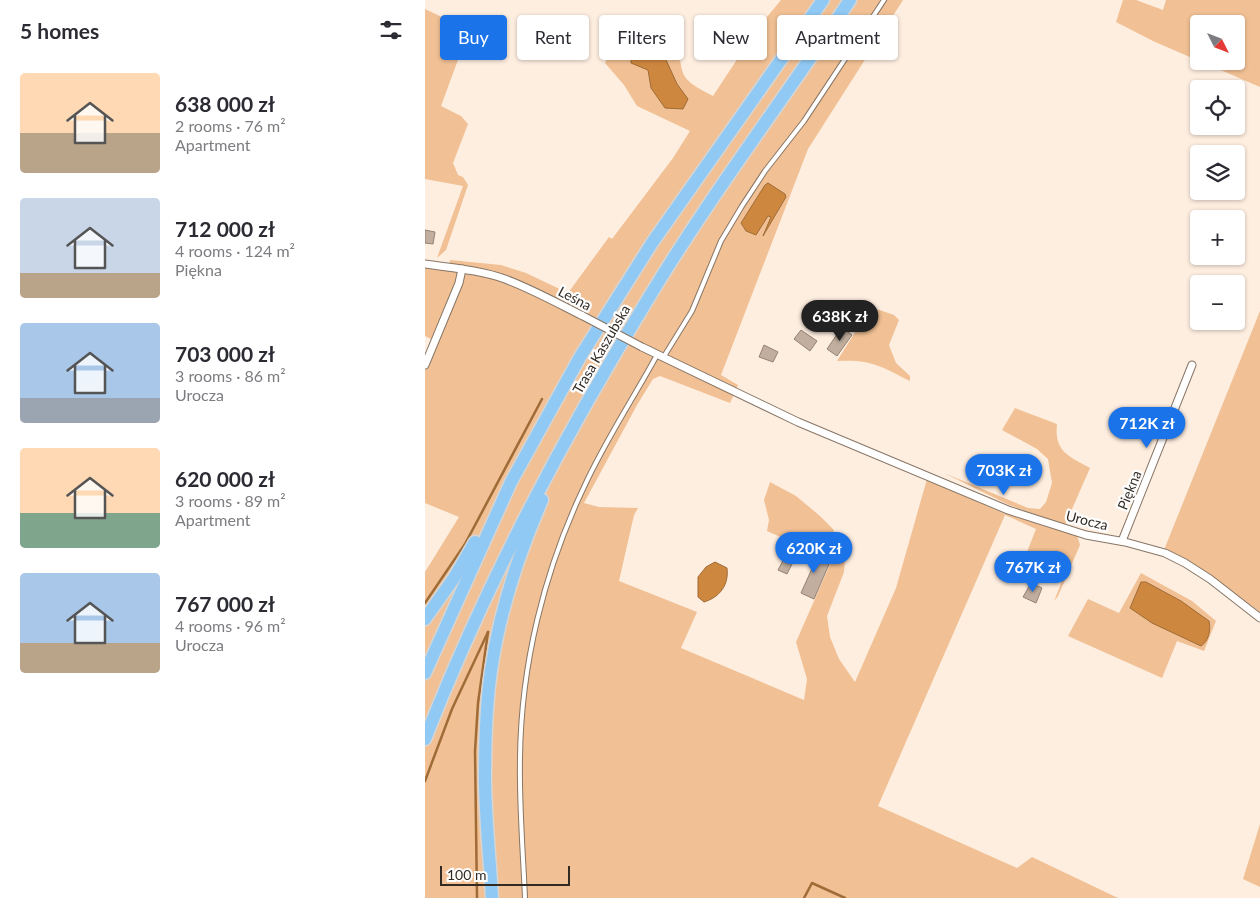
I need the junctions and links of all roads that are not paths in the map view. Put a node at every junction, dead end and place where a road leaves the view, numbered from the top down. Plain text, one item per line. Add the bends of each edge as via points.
1 (823, 0) edge
2 (849, 0) edge
3 (884, 0) edge
4 (425, 264) edge
5 (462, 269) junction
6 (660, 356) junction
7 (425, 365) edge
8 (1192, 365) dead end
9 (732, 391) joint
10 (574, 427) junction
11 (511, 482) junction
12 (1122, 541) junction
13 (1260, 618) edge
14 (425, 619) edge
15 (425, 673) edge
16 (425, 739) edge
17 (492, 898) edge
18 (525, 898) edge

1 - 11 highway, Trasa Kaszubska via 615,300
2 - 10 highway, Trasa Kaszubska via 678,251
3 - 6 lane via 804,121 742,206 721,241 692,311
4 - 5 street, Leśna
5 - 6 street, Leśna, bridge via 504,279 538,293
5 - 7 street
6 - 9 street, Leśna
6 - 18 lane via 584,487 559,547 538,616 525,692 520,749
8 - 12 street, Piękna
9 - 12 street, Urocza via 1008,510 1086,535
10 - 16 highway, Trasa Kaszubska via 498,570
10 - 17 highway via 522,551 496,642 491,672 485,779
11 - 14 highway via 461,568
11 - 15 highway, Trasa Kaszubska
12 - 13 street, Urocza via 1155,549 1185,563

